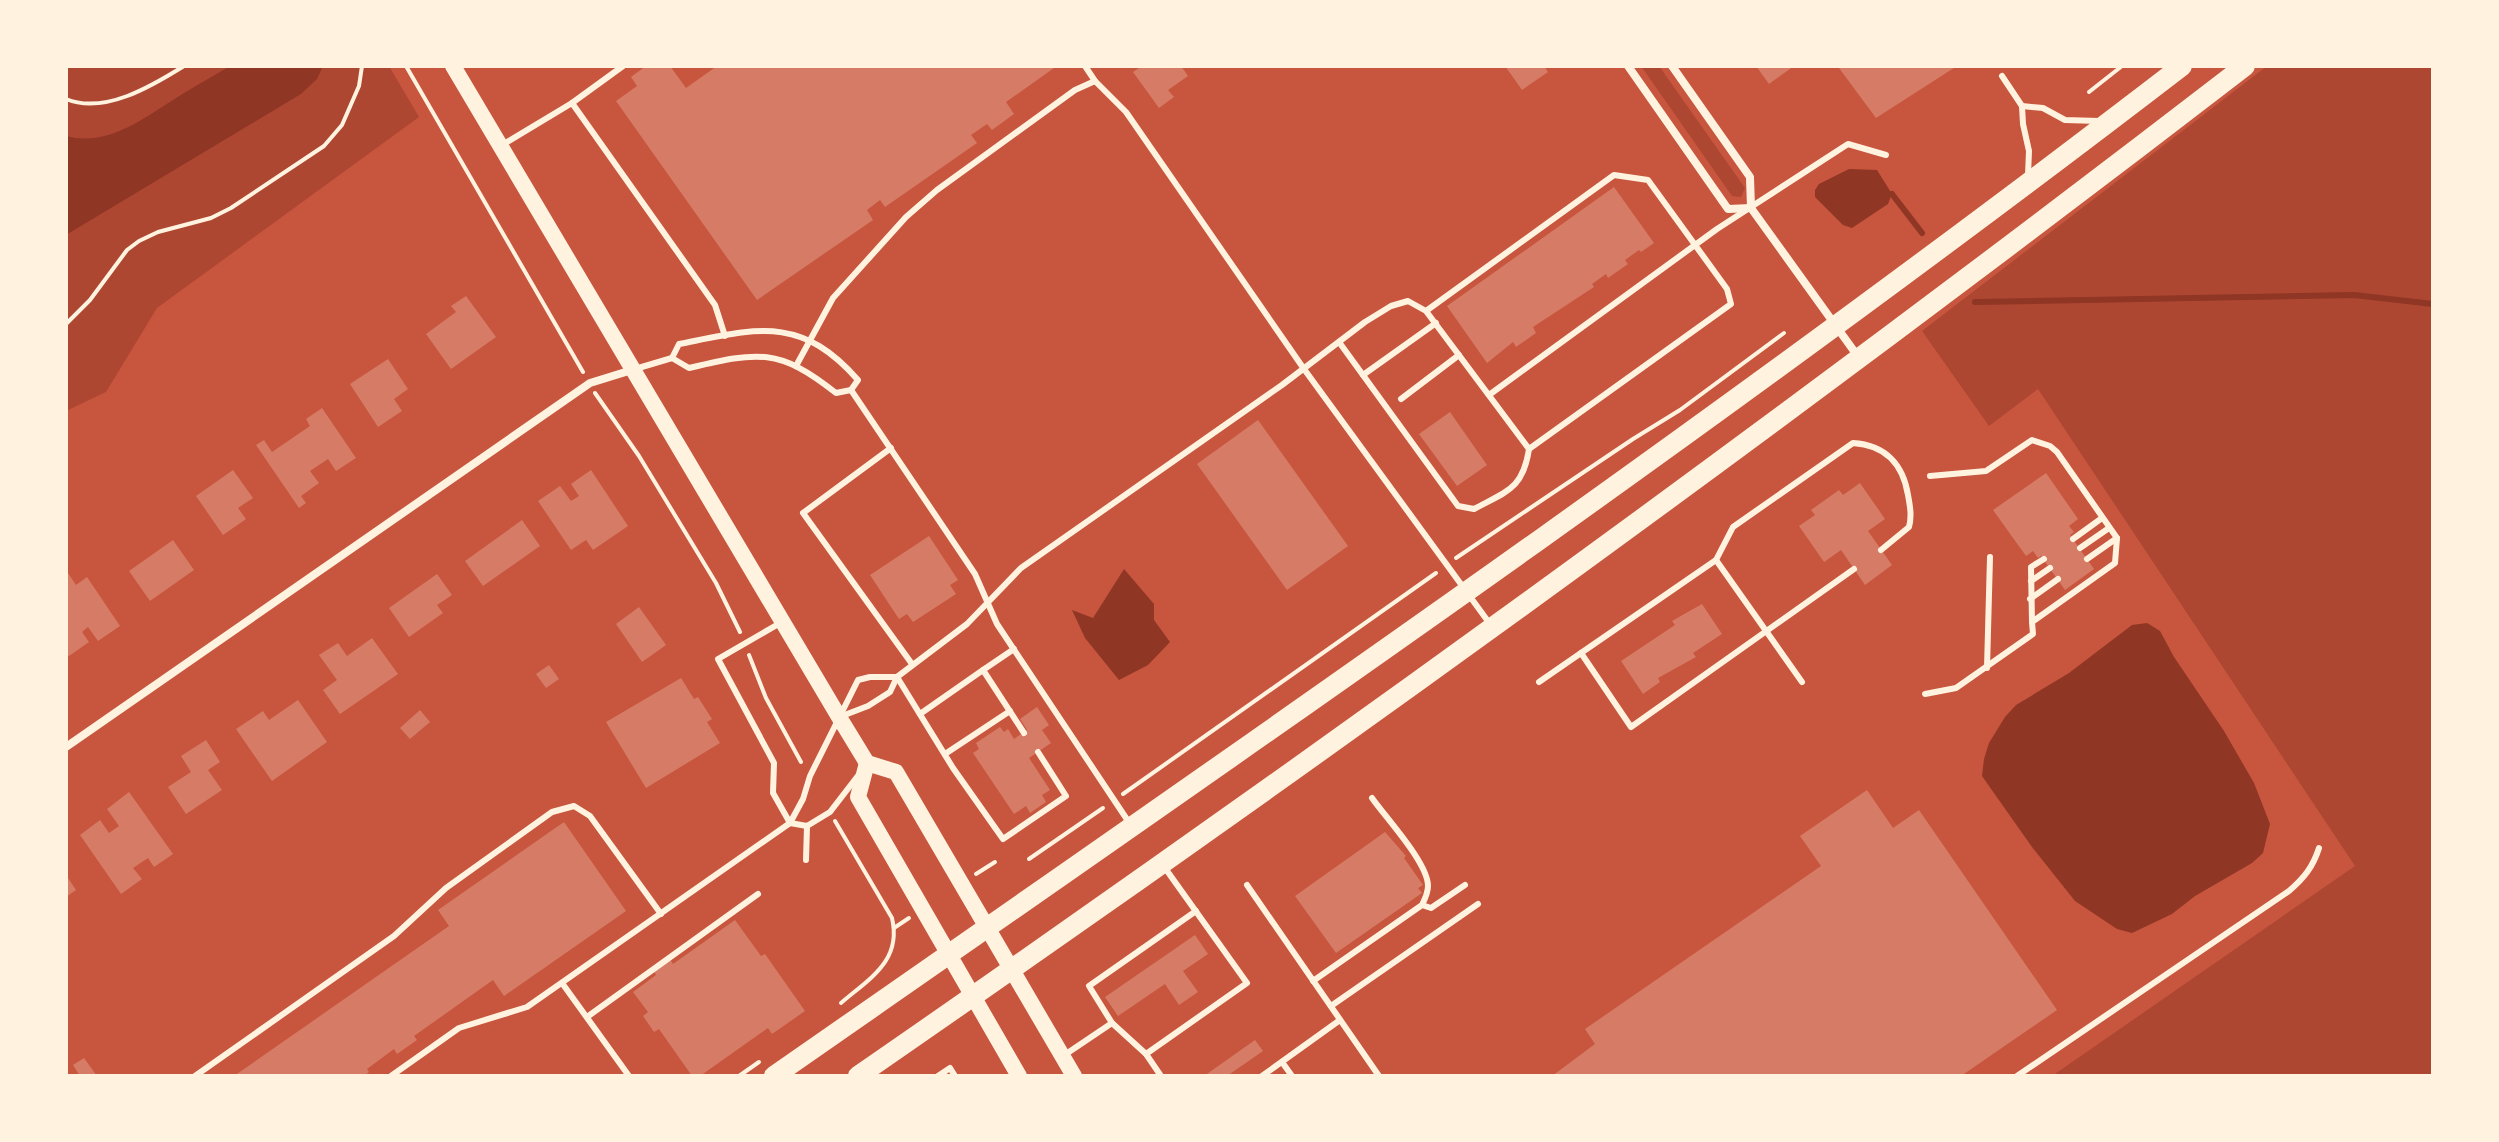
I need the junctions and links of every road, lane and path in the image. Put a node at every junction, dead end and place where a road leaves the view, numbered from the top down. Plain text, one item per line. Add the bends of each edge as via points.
1 (184, 66) edge
2 (362, 66) edge
3 (406, 66) edge
4 (453, 66) edge
5 (623, 66) edge
6 (1085, 66) edge
7 (1628, 66) edge
8 (1672, 66) edge
9 (2122, 66) edge
10 (2182, 66) edge
11 (2245, 66) edge
12 (2002, 76) dead end
13 (1095, 81) junction
14 (2089, 92) dead end
15 (66, 99) edge
16 (572, 103) junction
17 (2022, 106) junction
18 (2110, 121) junction
19 (500, 146) junction
20 (1886, 155) dead end
21 (2028, 183) junction
22 (1751, 208) junction
23 (1695, 245) junction
24 (1426, 311) junction
25 (1436, 323) junction
26 (66, 324) edge
27 (1837, 327) junction
28 (1784, 333) dead end
29 (725, 336) junction
30 (809, 340) junction
31 (1339, 342) junction
32 (1459, 355) junction
33 (672, 358) junction
34 (1859, 359) junction
35 (796, 366) junction
36 (1304, 369) junction
37 (632, 370) junction
38 (1363, 375) junction
39 (590, 383) junction
40 (851, 390) junction
41 (1489, 395) junction
42 (1401, 399) dead end
43 (891, 448) junction
44 (1529, 449) junction
45 (1930, 476) dead end
46 (2102, 518) junction
47 (2109, 528) junction
48 (2117, 538) junction
49 (2073, 539) dead end
50 (1473, 546) dead end
51 (2080, 548) dead end
52 (1881, 550) dead end
53 (1990, 557) dead end
54 (2044, 559) dead end
55 (2087, 559) dead end
56 (1716, 560) junction
57 (2050, 568) dead end
58 (1854, 569) dead end
59 (2058, 579) dead end
60 (2031, 581) junction
61 (1466, 591) junction
62 (1411, 592) dead end
63 (2030, 599) junction
64 (987, 604) junction
65 (782, 622) junction
66 (2032, 622) junction
67 (1492, 626) junction
68 (1767, 633) junction
69 (745, 643) junction
70 (1014, 649) junction
71 (1581, 653) junction
72 (912, 664) junction
73 (1987, 668) junction
74 (983, 670) junction
75 (897, 677) junction
76 (1539, 682) dead end
77 (1802, 682) dead end
78 (1925, 694) dead end
79 (1010, 711) junction
80 (920, 714) junction
81 (839, 717) junction
82 (1024, 733) dead end
83 (66, 747) edge
84 (1038, 752) dead end
85 (945, 754) junction
86 (867, 763) junction
87 (810, 776) junction
88 (1133, 788) dead end
89 (1372, 798) dead end
90 (830, 812) junction
91 (1095, 813) dead end
92 (790, 823) junction
93 (807, 826) junction
94 (1131, 826) junction
95 (2319, 848) dead end
96 (1029, 859) dead end
97 (806, 860) dead end
98 (1161, 864) junction
99 (1247, 885) dead end
100 (1465, 885) dead end
101 (758, 894) dead end
102 (1478, 904) dead end
103 (1422, 905) junction
104 (1196, 911) junction
105 (661, 914) junction
106 (988, 927) junction
107 (948, 955) junction
108 (1012, 970) junction
109 (1313, 981) junction
110 (562, 983) junction
111 (973, 997) junction
112 (1331, 1006) junction
113 (833, 1009) dead end
114 (587, 1017) junction
115 (1340, 1020) junction
116 (1112, 1023) junction
117 (1146, 1054) junction
118 (1063, 1056) junction
119 (1282, 1062) junction
120 (766, 1069) edge
121 (195, 1076) edge
122 (391, 1076) edge
123 (629, 1076) edge
124 (739, 1076) edge
125 (858, 1076) edge
126 (938, 1076) edge
127 (955, 1076) edge
128 (1019, 1076) edge
129 (1074, 1076) edge
130 (1161, 1076) edge
131 (1262, 1076) edge
132 (1292, 1076) edge
133 (1379, 1076) edge
134 (2017, 1076) edge

1 - 15 path via 155,85 98,104
2 - 26 path via 342,125 324,146 231,208 139,241
3 - 39 path
4 - 19 main road
5 - 16 lane
6 - 13 lane
7 - 22 street via 1728,209
8 - 22 street via 1750,177
9 - 14 path
10 - 18 main road
11 - 34 main road
12 - 17 lane
13 - 30 lane via 1075,90 922,201 833,298
13 - 36 lane via 1126,112
16 - 19 lane
16 - 29 lane via 715,305
17 - 18 lane via 2043,108 2065,120
17 - 21 lane
18 - 21 main road
19 - 37 main road
20 - 22 lane via 1848,144
21 - 27 main road
22 - 23 lane
22 - 27 street
23 - 24 lane via 1648,180 1614,175
23 - 41 lane
23 - 44 lane via 1727,289 1731,304
24 - 25 lane
24 - 31 lane via 1408,301 1391,306
25 - 32 lane
25 - 38 lane
27 - 34 street
27 - 61 main road
28 - 50 path via 1680,410
29 - 30 lane via 764,331
29 - 33 lane via 679,344
30 - 35 lane
30 - 40 lane via 826,348 858,380
31 - 36 lane
31 - 38 lane
32 - 41 lane
32 - 42 lane
33 - 35 lane via 689,368 747,355
33 - 37 lane
34 - 67 main road
35 - 40 lane via 836,393
36 - 61 lane
36 - 64 lane via 1021,568
37 - 39 street
37 - 65 main road
38 - 44 lane via 1458,506 1474,509 1518,483
39 - 69 path via 709,571
39 - 83 street
40 - 43 lane
41 - 44 lane
43 - 64 lane via 975,574
43 - 72 lane via 803,513
45 - 46 lane via 1986,471 2032,440 2057,452
46 - 47 lane
46 - 49 lane
47 - 48 lane
47 - 51 lane
48 - 55 lane
48 - 66 lane via 2115,563
52 - 56 lane via 1909,527 1906,483 1891,457 1876,447 1853,443 1733,527
53 - 73 lane
54 - 60 lane via 2031,567
56 - 68 lane
56 - 71 lane
57 - 60 lane
58 - 68 lane
59 - 63 lane
60 - 63 lane
61 - 67 lane
61 - 94 main road
62 - 88 path
63 - 66 lane
64 - 70 lane
64 - 72 lane
65 - 69 lane
65 - 81 main road
66 - 73 lane via 2033,634
67 - 98 main road
68 - 71 lane via 1631,727
68 - 77 lane
69 - 87 path via 766,698
69 - 92 lane via 718,659 774,763 773,793
70 - 74 lane
70 - 94 lane
71 - 76 lane
72 - 75 lane
73 - 78 lane via 1956,688
74 - 79 lane
74 - 80 lane
75 - 80 lane
75 - 81 lane via 887,694
75 - 81 lane via 858,680
79 - 82 lane
79 - 85 lane
80 - 85 lane
81 - 86 main road
81 - 87 lane
84 - 85 lane via 1066,796 1003,839
86 - 90 lane
86 - 106 main road via 896,772
86 - 107 main road via 858,797
87 - 92 lane
89 - 103 lane via 1422,867 1428,885
90 - 93 lane
90 - 113 path via 892,918 896,935 891,955
91 - 96 path
92 - 93 lane
92 - 105 lane
93 - 97 lane
94 - 106 main road
95 - 134 lane via 2305,878 2289,891
98 - 104 lane
98 - 108 main road
99 - 109 lane
100 - 103 lane via 1431,908
101 - 114 lane
102 - 112 lane
103 - 109 lane
104 - 116 lane via 1089,986
104 - 117 lane via 1247,983
105 - 110 lane
105 - 121 lane via 590,816 574,806 552,812 446,888 394,936
106 - 107 main road
106 - 108 main road
107 - 111 main road
107 - 120 main road
108 - 111 main road
108 - 118 main road
109 - 112 lane
110 - 114 lane
110 - 122 lane via 527,1007 459,1028
111 - 125 main road
111 - 128 main road
112 - 115 lane
114 - 123 lane
115 - 119 lane
115 - 133 lane
116 - 117 lane
116 - 118 lane
117 - 130 lane
118 - 129 main road
119 - 131 lane
119 - 132 lane
120 - 124 path
126 - 127 lane via 950,1068

